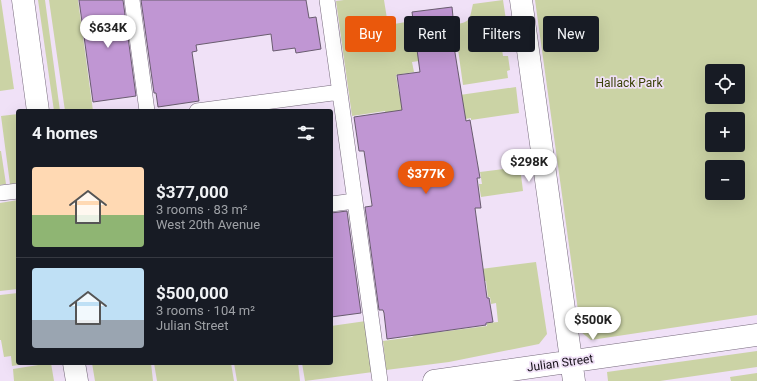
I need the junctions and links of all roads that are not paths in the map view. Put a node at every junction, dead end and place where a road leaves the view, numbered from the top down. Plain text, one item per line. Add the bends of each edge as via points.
1 (23, 0) edge
2 (132, 0) edge
3 (327, 0) edge
4 (521, 0) edge
5 (340, 92) junction
6 (38, 109) edge
7 (147, 109) edge
8 (212, 109) edge
9 (16, 191) edge
10 (0, 193) edge
11 (355, 201) junction
12 (333, 204) edge
13 (757, 335) edge
14 (74, 365) edge
15 (572, 371) edge
16 (77, 381) edge
17 (380, 381) edge
18 (434, 381) edge

1 - 6 street
2 - 7 lane
3 - 5 lane
4 - 15 street
5 - 8 lane
5 - 11 lane
9 - 10 lane
11 - 12 lane
11 - 17 lane
13 - 15 street, Julian Street
14 - 16 street
15 - 18 street, Julian Street

